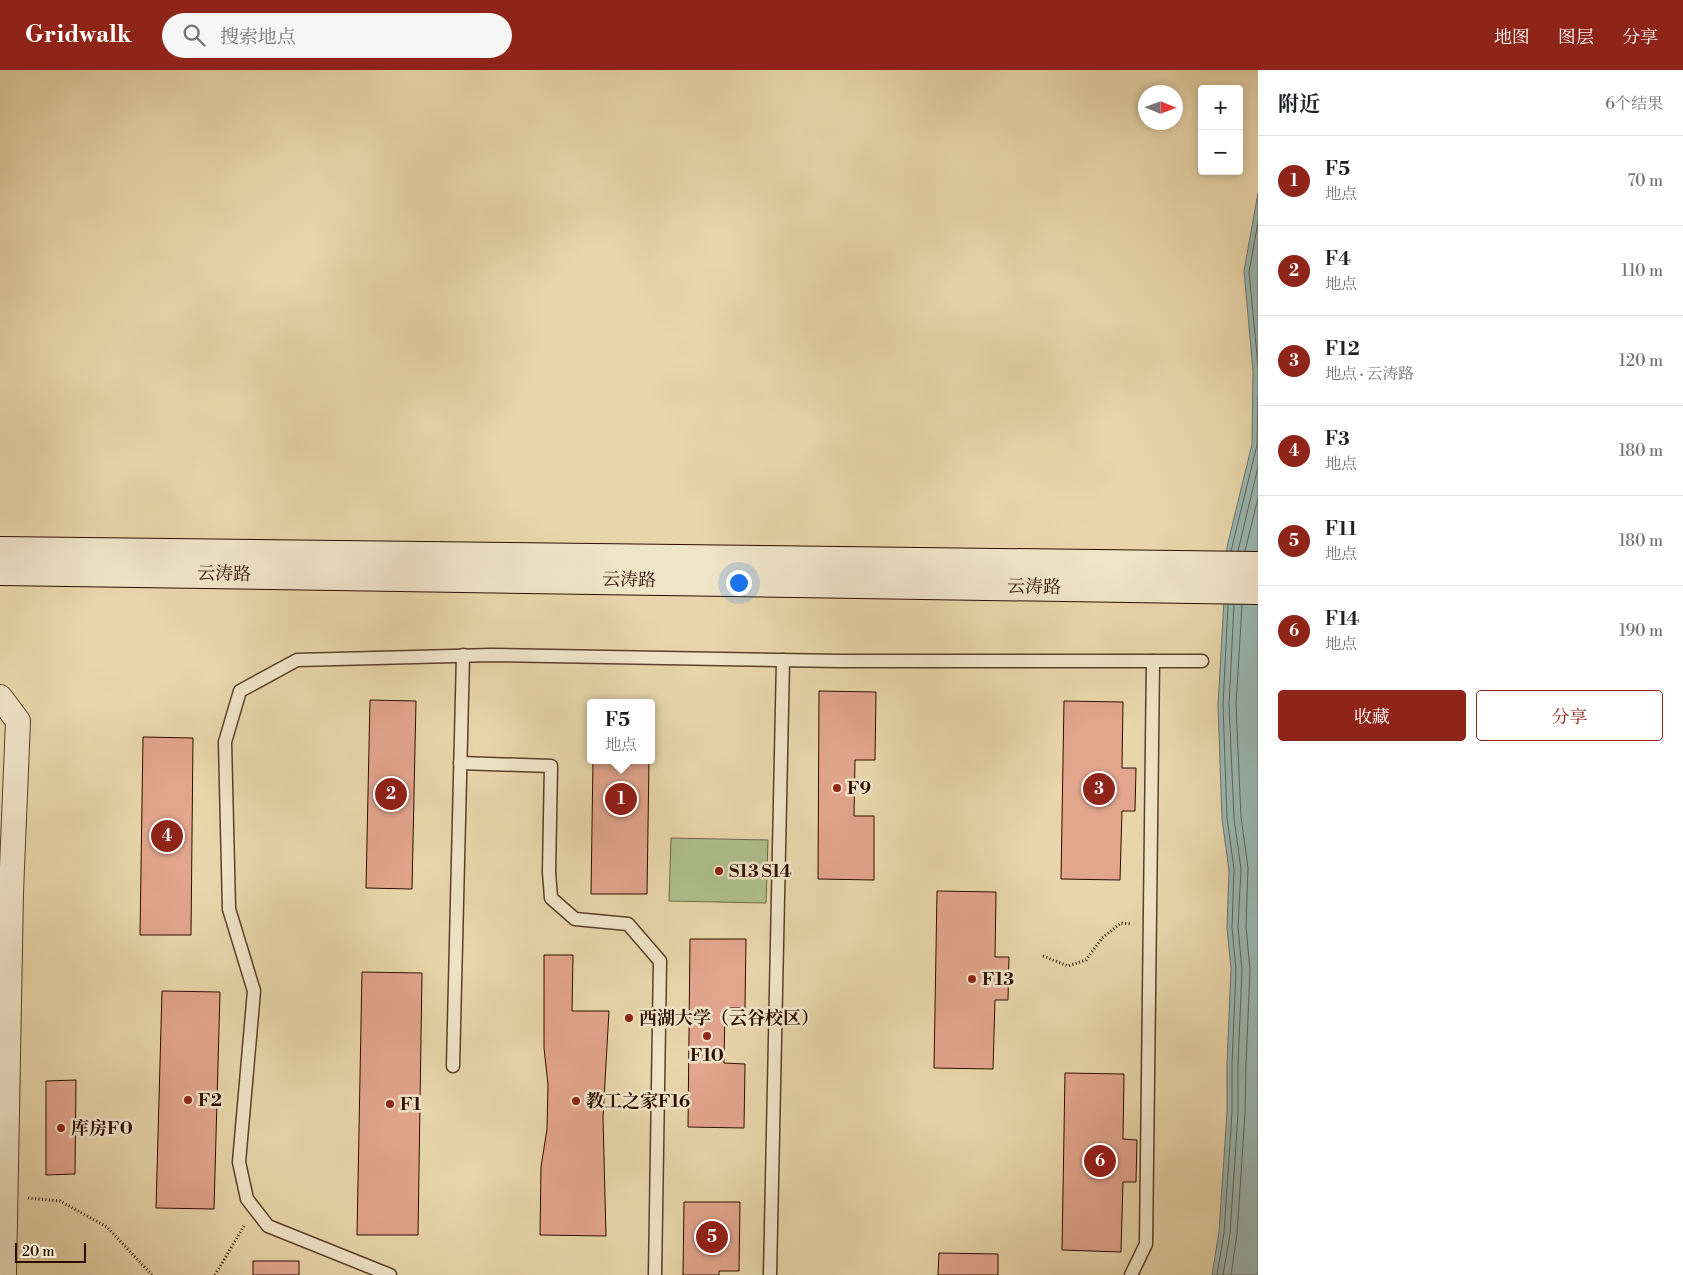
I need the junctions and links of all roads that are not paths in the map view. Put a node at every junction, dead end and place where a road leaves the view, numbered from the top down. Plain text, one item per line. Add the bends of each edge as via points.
1 (0, 551) edge
2 (1258, 566) edge
3 (0, 571) edge
4 (1220, 578) junction
5 (1258, 590) edge
6 (463, 655) junction
7 (783, 660) junction
8 (1153, 661) junction
9 (1202, 661) dead end
10 (0, 697) edge
11 (460, 763) junction
12 (6, 892) edge
13 (453, 1066) dead end
14 (4, 1275) edge
15 (390, 1275) edge
16 (655, 1275) edge
17 (770, 1275) edge
18 (1131, 1275) edge

1 - 4 street, 云涛路
2 - 4 street, 云涛路
3 - 4 street, 云涛路
4 - 5 street, 云涛路
6 - 7 lane
6 - 11 lane
6 - 15 lane via 297,660 240,692 225,742 230,909 254,990 239,1162 247,1199 268,1226
7 - 8 lane
7 - 17 lane
8 - 9 lane
8 - 18 lane via 1146,1244
10 - 12 street via 18,722
11 - 13 lane
11 - 16 lane via 551,766 551,898 575,919 628,924 660,961
12 - 14 street

